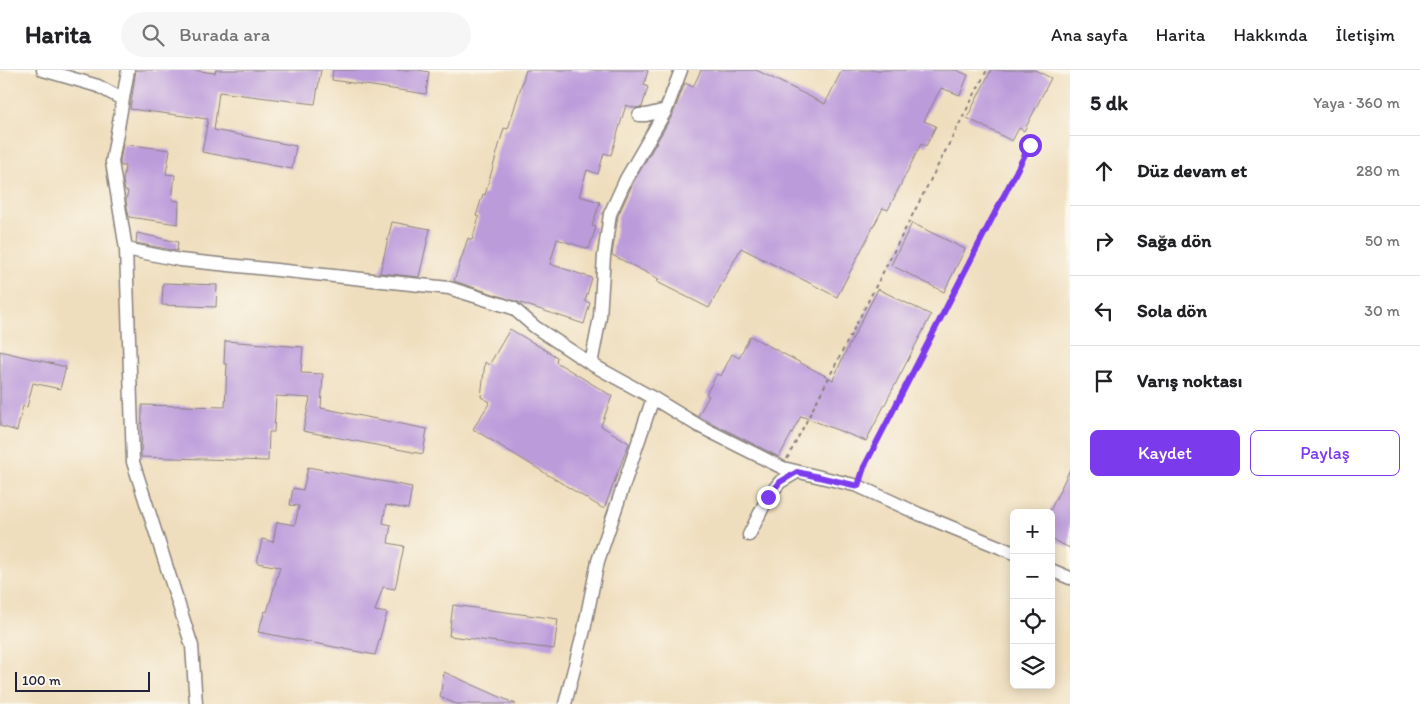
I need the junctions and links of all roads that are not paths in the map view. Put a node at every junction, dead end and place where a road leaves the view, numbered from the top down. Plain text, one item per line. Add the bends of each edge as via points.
1 (43, 70) edge
2 (128, 70) edge
3 (682, 70) edge
4 (122, 99) junction
5 (666, 110) junction
6 (639, 115) dead end
7 (126, 249) junction
8 (591, 364) junction
9 (653, 398) junction
10 (797, 472) junction
11 (749, 535) dead end
12 (1010, 551) edge
13 (1055, 572) edge
14 (1070, 578) edge
15 (196, 704) edge
16 (565, 704) edge

1 - 4 street via 98,86
2 - 4 street
3 - 5 street
4 - 7 street via 112,162
5 - 6 street
5 - 8 street via 626,179 610,214 600,316
7 - 8 street via 180,260 449,288 512,308
7 - 15 street via 133,462 192,646
8 - 9 street
9 - 10 street via 699,426
9 - 16 street via 598,561
10 - 11 street via 780,482 768,497
10 - 12 street via 858,486
13 - 14 street

